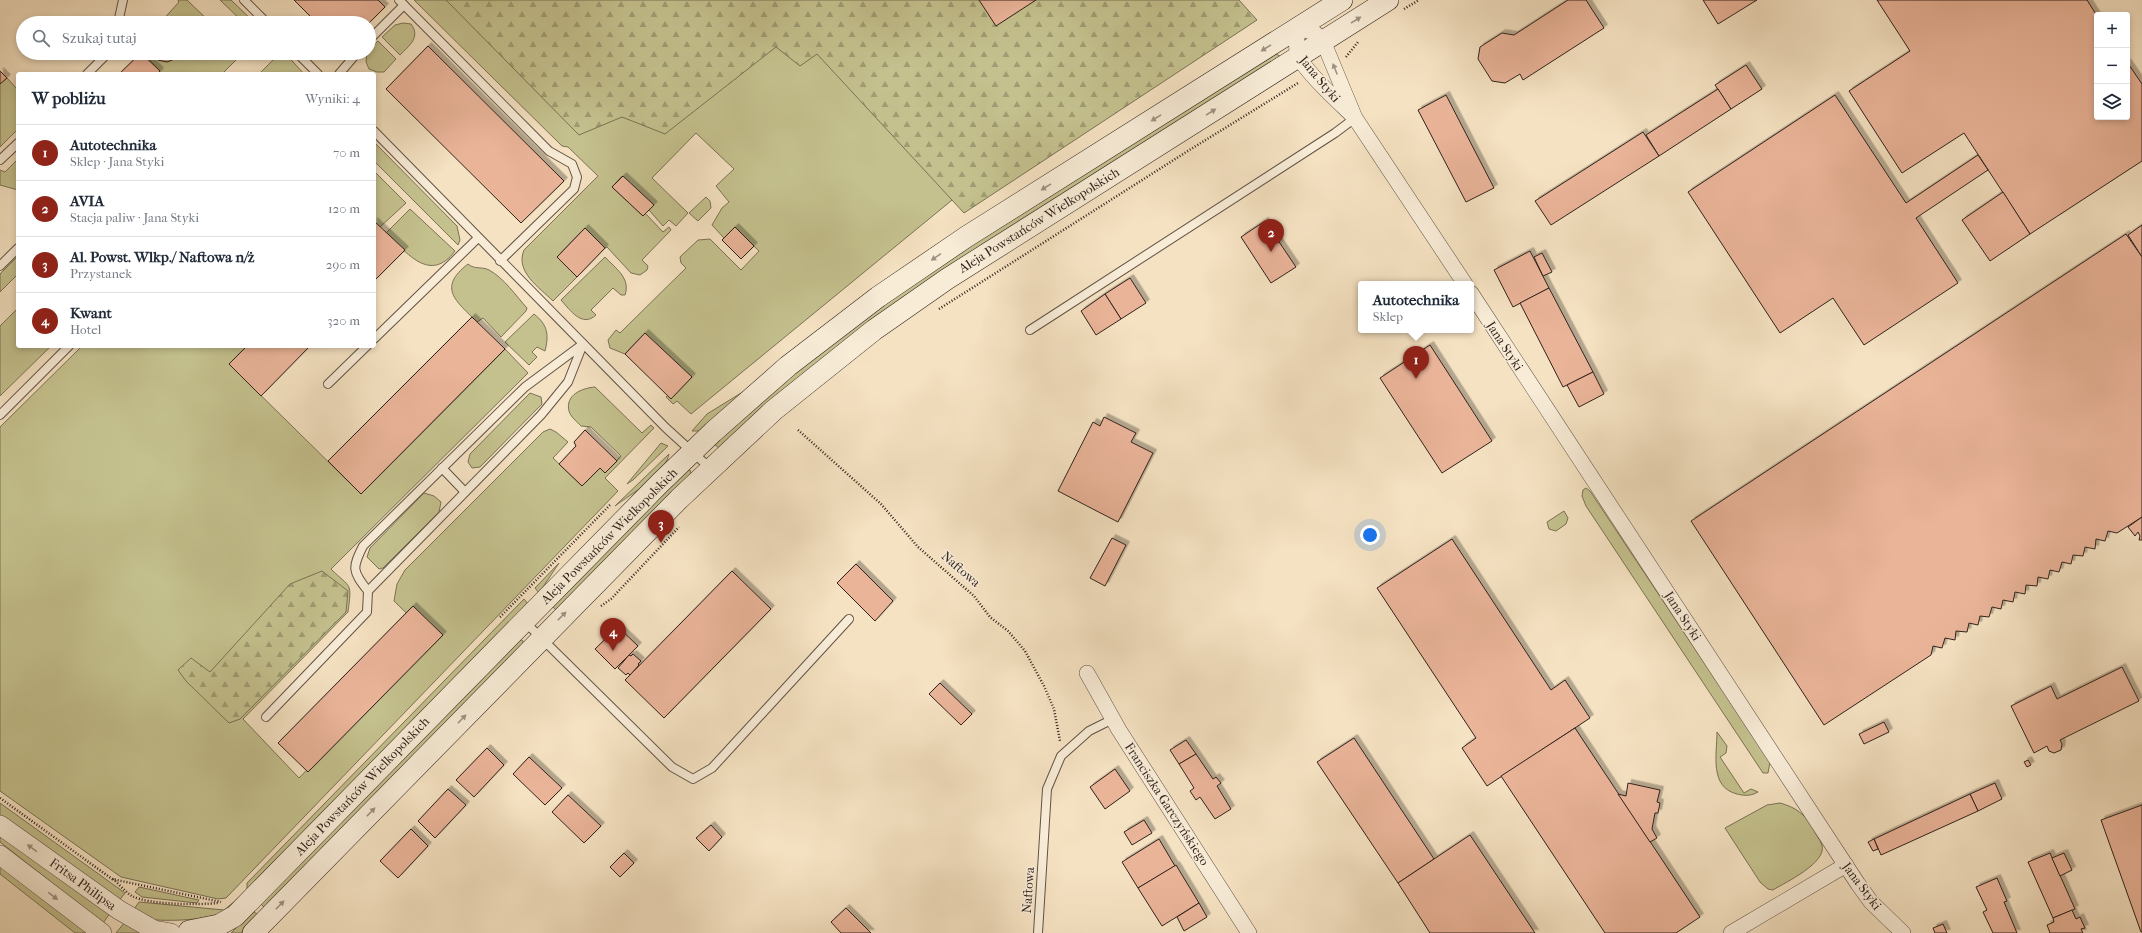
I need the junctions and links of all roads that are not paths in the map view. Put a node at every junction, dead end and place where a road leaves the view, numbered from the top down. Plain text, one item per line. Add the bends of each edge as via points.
1 (123, 0) edge
2 (244, 0) edge
3 (1342, 0) edge
4 (402, 2) edge
5 (1394, 6) edge
6 (120, 16) edge
7 (260, 16) edge
8 (1299, 28) junction
9 (376, 32) edge
10 (1324, 41) junction
11 (1299, 56) junction
12 (101, 60) edge
13 (304, 60) edge
14 (351, 60) edge
15 (89, 72) edge
16 (316, 72) edge
17 (341, 72) edge
18 (1355, 118) junction
19 (376, 133) edge
20 (16, 144) edge
21 (0, 160) edge
22 (478, 238) junction
23 (16, 250) edge
24 (500, 261) junction
25 (0, 266) edge
26 (1463, 281) edge
27 (1474, 298) edge
28 (1030, 330) dead end
29 (376, 337) edge
30 (583, 344) junction
31 (67, 348) edge
32 (365, 348) edge
33 (328, 384) dead end
34 (0, 415) edge
35 (694, 451) junction
36 (442, 468) junction
37 (710, 468) junction
38 (465, 492) junction
39 (368, 591) junction
40 (849, 619) dead end
41 (524, 621) junction
42 (541, 638) junction
43 (1087, 673) dead end
44 (266, 717) dead end
45 (1112, 719) junction
46 (0, 825) edge
47 (0, 855) edge
48 (1846, 865) junction
49 (102, 933) edge
50 (185, 933) edge
51 (253, 933) edge
52 (1038, 933) edge
53 (1250, 933) edge
54 (1731, 933) edge
55 (1903, 933) edge

1 - 6 lane
2 - 7 lane
3 - 8 main road, Aleja Powstańców Wielkopolskich
4 - 9 lane
4 - 24 lane via 549,151 572,164 576,177 574,189
10 -> 5 main road, Aleja Powstańców Wielkopolskich
8 - 10 street, Jana Styki via 1315,33
8 - 11 street, Jana Styki via 1296,41
8 -> 35 main road, Aleja Powstańców Wielkopolskich via 916,271 788,366
10 - 11 main road, Aleja Powstańców Wielkopolskich
18 -> 10 street, Jana Styki
11 - 18 street, Jana Styki via 1315,77
37 -> 11 main road, Aleja Powstańców Wielkopolskich via 841,355 903,309 998,245
12 - 15 lane
13 - 16 lane
14 - 17 lane
18 - 26 street, Jana Styki
18 - 28 lane
19 - 22 lane
20 - 21 lane
22 - 24 lane
22 - 29 lane
23 - 25 lane
24 - 30 lane
27 - 48 street, Jana Styki
30 - 35 lane via 666,428
30 - 36 lane via 525,387
30 - 38 lane via 568,382 541,415
31 - 34 lane
32 - 33 lane
35 - 37 lane
35 - 41 main road, Aleja Powstańców Wielkopolskich
36 - 38 lane
36 - 39 lane via 363,546 355,563 357,577
42 -> 37 main road, Aleja Powstańców Wielkopolskich
38 - 39 lane
39 - 44 lane via 367,612
40 - 42 lane via 712,768 693,779 672,767
41 - 42 lane
41 - 50 main road, Aleja Powstańców Wielkopolskich via 235,916 220,925
51 -> 42 main road, Aleja Powstańców Wielkopolskich
43 - 45 street, Franciszka Garczyńskiego
45 - 52 lane, Naftowa via 1089,731 1062,756 1047,788
45 - 53 street, Franciszka Garczyńskiego
50 -> 46 street, Fritsa Philipsa via 154,930 119,910
47 -> 49 street, Fritsa Philipsa
48 - 54 street
48 - 55 street, Jana Styki via 1871,902

